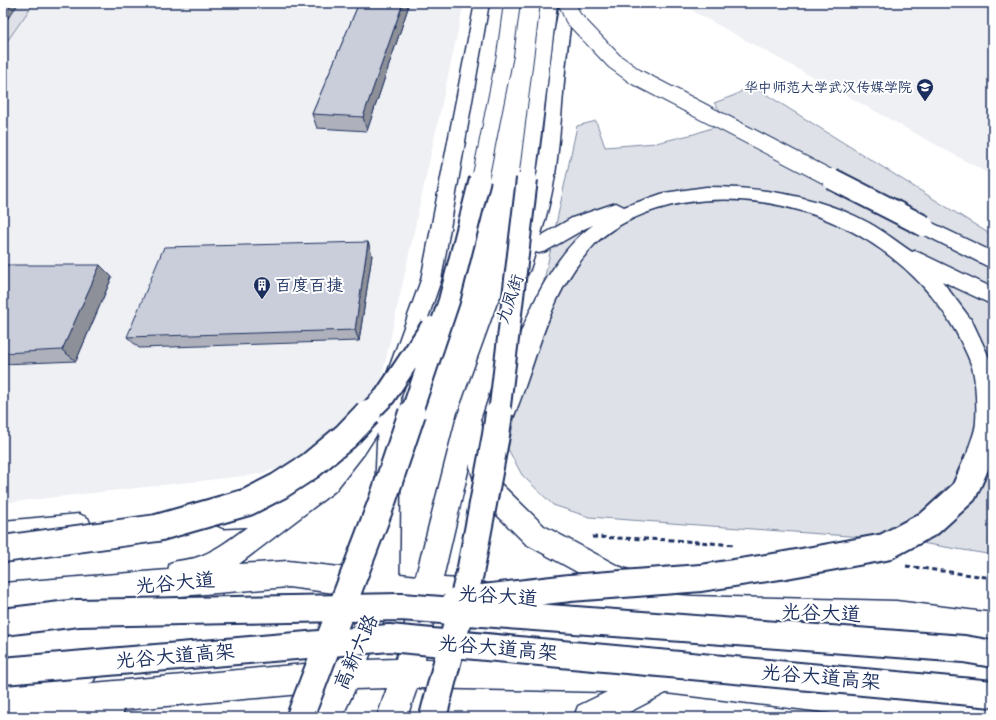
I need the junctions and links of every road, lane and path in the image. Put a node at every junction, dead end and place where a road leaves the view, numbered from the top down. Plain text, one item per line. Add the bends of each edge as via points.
1 (482, 3) edge
2 (512, 3) edge
3 (549, 3) edge
4 (567, 3) edge
5 (664, 200) junction
6 (539, 246) dead end
7 (993, 262) edge
8 (451, 292) junction
9 (993, 297) edge
10 (390, 396) junction
11 (468, 420) junction
12 (496, 436) junction
13 (286, 513) junction
14 (3, 534) edge
15 (3, 549) edge
16 (426, 591) junction
17 (393, 596) junction
18 (3, 597) edge
19 (692, 610) junction
20 (3, 622) edge
21 (993, 627) edge
22 (993, 654) edge
23 (130, 660) junction
24 (3, 671) edge
25 (407, 673) junction
26 (348, 675) junction
27 (663, 678) junction
28 (3, 694) edge
29 (993, 694) edge
30 (80, 699) junction
31 (3, 706) edge
32 (110, 717) edge
33 (300, 717) edge
34 (326, 717) edge
35 (392, 717) edge
36 (433, 717) edge
37 (589, 717) edge
38 (990, 717) edge

1 - 10 main road via 431,280
2 - 8 main road, bridge via 506,55 480,178
3 - 12 main road, bridge
4 - 7 main road, bridge via 572,18 594,42 636,77
4 - 11 main road, 九凤街 via 562,27 548,162 535,226
5 - 6 main road via 622,208 578,223
5 - 9 main road via 711,199 762,204 817,219 864,236
5 - 12 main road, bridge via 635,209 604,227 588,239 570,260 540,312
5 - 17 main road, bridge via 706,193 741,193 798,202 863,228 918,266 964,327 984,370 988,422 978,460 964,492 930,523 886,547 701,578 570,588
8 - 15 main road, bridge via 409,362 385,396 340,441 310,466 279,486 248,502 157,528
8 - 33 main road, bridge via 383,499
10 - 13 main road via 356,446 326,482
10 - 17 main road
11 - 16 main road, 九凤街
11 - 19 main road via 488,488 535,535 611,577
12 - 36 main road, bridge via 470,573
13 - 14 main road via 202,515
13 - 18 main road via 234,553 196,571
16 - 17 main road, 光谷大道
16 - 19 main road, 光谷大道
16 - 25 main road
17 - 18 main road, 光谷大道 via 288,574
17 - 20 main road, 光谷大道高架, bridge via 78,613
17 - 22 main road, 光谷大道高架, bridge via 964,649
17 - 26 main road, 高新六路
19 - 21 main road, 光谷大道 via 896,615
23 - 24 main road, 光谷大道高架, bridge
23 - 28 main road, bridge
23 - 29 main road, 光谷大道高架, bridge via 389,638
25 - 26 main road
25 - 27 main road
25 - 35 main road
26 - 30 main road
26 - 34 main road, 高新六路
27 - 37 main road
27 - 38 main road
30 - 31 main road
30 - 32 main road

